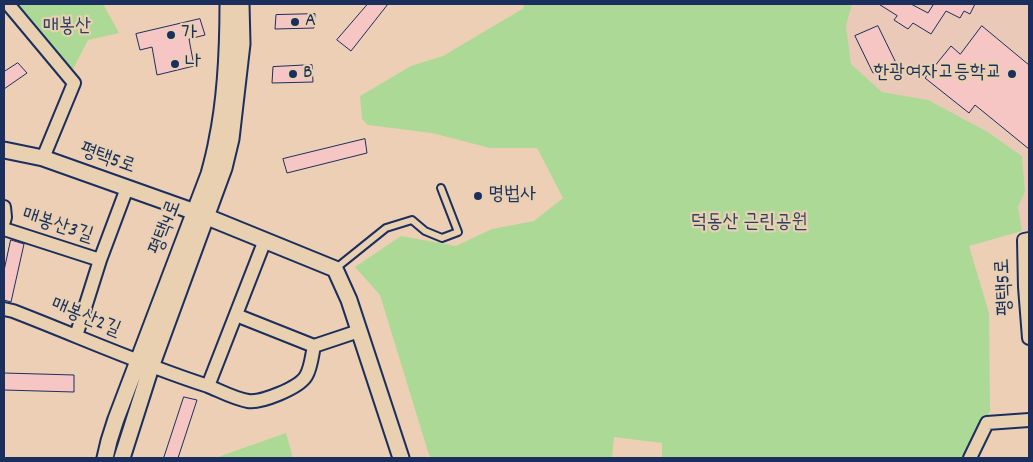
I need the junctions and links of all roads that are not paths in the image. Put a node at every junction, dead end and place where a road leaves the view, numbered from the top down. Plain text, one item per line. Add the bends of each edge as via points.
1 (8, 4) edge
2 (228, 4) edge
3 (241, 4) edge
4 (4, 150) edge
5 (43, 158) junction
6 (126, 188) junction
7 (441, 188) dead end
8 (4, 207) edge
9 (200, 214) junction
10 (4, 221) edge
11 (4, 229) edge
12 (1029, 239) edge
13 (265, 240) junction
14 (100, 260) junction
15 (336, 269) junction
16 (4, 309) edge
17 (236, 315) junction
18 (359, 331) junction
19 (76, 336) junction
20 (1029, 338) edge
21 (314, 346) junction
22 (145, 364) junction
23 (208, 386) junction
24 (1029, 420) edge
25 (106, 458) edge
26 (122, 458) edge
27 (401, 458) edge
28 (970, 458) edge

1 - 5 street via 74,83
2 - 9 street, 평택4로 via 228,45 218,140
3 - 9 street, 평택4로 via 242,44 231,139 224,168
4 - 5 street, 평택5로
5 - 6 street, 평택5로
6 - 9 street, 평택5로
6 - 14 street, 매봉산3길
7 - 15 lane via 458,232 442,238 425,231 412,220 386,228
8 - 10 street
9 - 13 street, 평택5로
9 - 22 street, 평택4로
11 - 14 street, 매봉산3길
12 - 20 street, 평택5로 via 1024,240
13 - 15 street, 평택5로
13 - 17 street
14 - 19 street, 매봉산3길
15 - 18 street
16 - 19 street, 매봉산2길
17 - 21 street
17 - 23 street
18 - 21 street
18 - 27 street
19 - 22 street, 매봉산2길
21 - 23 street, 매봉산2길 via 308,375 301,383 280,393 248,401
22 - 23 street, 매봉산2길
22 - 25 street, 평택4로 via 109,441
22 - 26 street, 평택4로
24 - 28 street via 987,422

